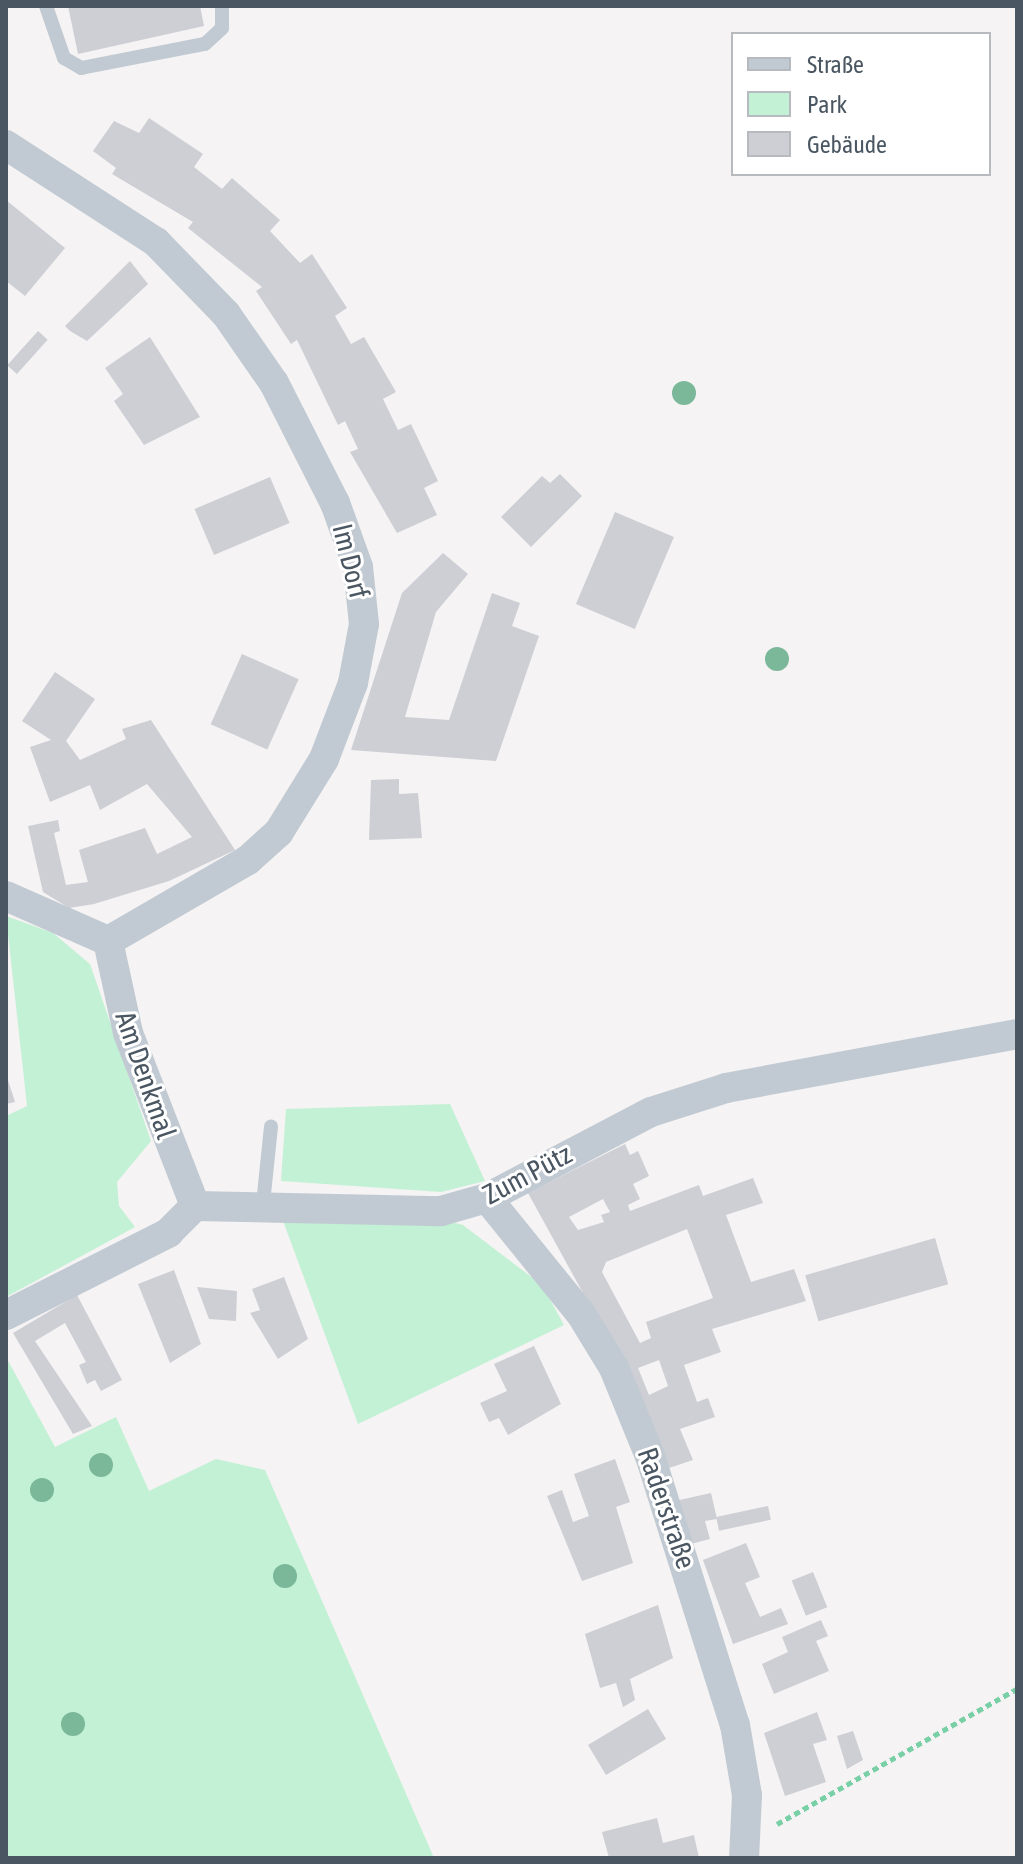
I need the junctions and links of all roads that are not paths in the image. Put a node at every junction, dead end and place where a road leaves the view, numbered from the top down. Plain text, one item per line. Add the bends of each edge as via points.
1 (46, 6) edge
2 (222, 6) edge
3 (6, 145) edge
4 (6, 896) edge
5 (108, 941) junction
6 (1017, 1034) edge
7 (271, 1126) dead end
8 (487, 1198) junction
9 (263, 1204) junction
10 (195, 1206) junction
11 (6, 1315) edge
12 (746, 1849) edge

1 - 2 lane via 64,58 81,68 205,44 222,28
3 - 5 street, Im Dorf via 156,242 226,314 274,383 325,481 364,593 359,655 342,716 279,832 248,860
4 - 5 street
5 - 10 street, Am Denkmal via 128,1033
6 - 8 street, Zum Pütz via 726,1088 603,1133
7 - 9 lane
8 - 9 street, Zum Pütz via 441,1211
8 - 12 street, Raderstraße via 581,1314 630,1406 719,1666 747,1795
9 - 10 street, Zum Pütz
10 - 11 street via 168,1233

